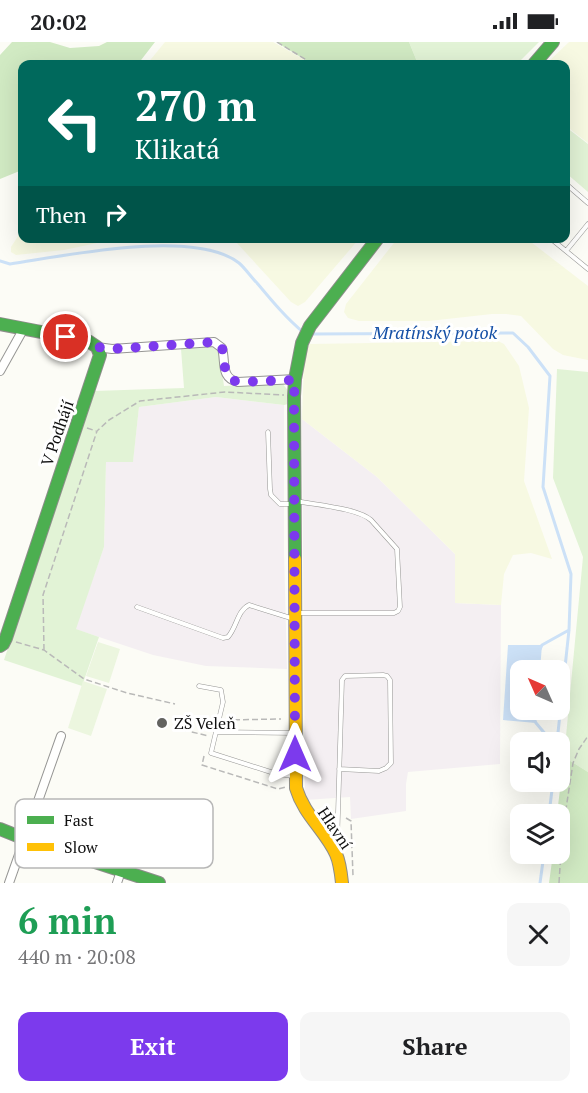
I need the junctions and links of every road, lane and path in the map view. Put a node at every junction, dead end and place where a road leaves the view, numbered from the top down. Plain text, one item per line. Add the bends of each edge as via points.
1 (277, 42) edge
2 (553, 42) edge
3 (306, 60) edge
4 (537, 60) edge
5 (570, 187) edge
6 (588, 203) edge
7 (588, 224) edge
8 (374, 243) edge
9 (556, 243) edge
10 (566, 251) junction
11 (588, 269) edge
12 (0, 324) edge
13 (24, 328) junction
14 (97, 347) junction
15 (0, 371) edge
16 (295, 380) junction
17 (294, 396) junction
18 (268, 432) dead end
19 (294, 503) junction
20 (137, 607) dead end
21 (295, 616) junction
22 (3, 642) edge
23 (44, 650) junction
24 (199, 686) dead end
25 (175, 704) dead end
26 (281, 719) dead end
27 (219, 720) junction
28 (183, 730) dead end
29 (216, 732) junction
30 (295, 733) junction
31 (61, 736) dead end
32 (211, 736) dead end
33 (588, 736) edge
34 (205, 755) dead end
35 (339, 769) junction
36 (295, 776) junction
37 (290, 789) dead end
38 (39, 799) edge
39 (338, 812) junction
40 (0, 829) edge
41 (15, 835) edge
42 (337, 855) junction
43 (15, 866) edge
44 (97, 868) edge
45 (119, 877) edge
46 (9, 883) edge
47 (159, 883) edge
48 (342, 883) edge
49 (353, 883) edge
50 (560, 883) edge

1 - 3 path
2 - 4 street
5 - 6 lane
7 - 10 lane
8 - 16 street, Hlavní via 310,326 302,343
9 - 10 lane
10 - 11 lane
12 - 13 street
13 - 14 street via 88,341
13 - 15 street
14 - 16 street via 214,342 222,348 225,372 233,381
14 - 22 street, V Podhájí via 100,356
16 - 17 street, Hlavní
17 - 19 street, Hlavní
17 - 23 path via 225,392 140,401 102,426 43,595
18 - 19 lane via 271,495 280,504
19 - 21 street, Hlavní
19 - 21 lane via 355,512 371,520 398,549 400,607 394,613
20 - 21 lane via 223,638 232,633 241,611 249,605
21 - 30 street, Hlavní
22 - 23 path
23 - 25 path via 84,679
24 - 27 lane via 221,690
26 - 27 path
27 - 29 lane
28 - 32 path
29 - 30 lane
29 - 36 lane via 211,753
30 - 36 street, Hlavní
31 - 38 street
33 - 50 path via 573,763 562,836
34 - 37 path via 202,765 278,789
35 - 35 lane via 379,771 391,763 387,676 345,676 342,680
35 - 39 lane
36 - 42 street, Hlavní via 303,810
39 - 42 lane
39 - 49 path via 351,820
40 - 41 street
42 - 48 street, Hlavní
43 - 46 street
44 - 45 street
45 - 47 street

